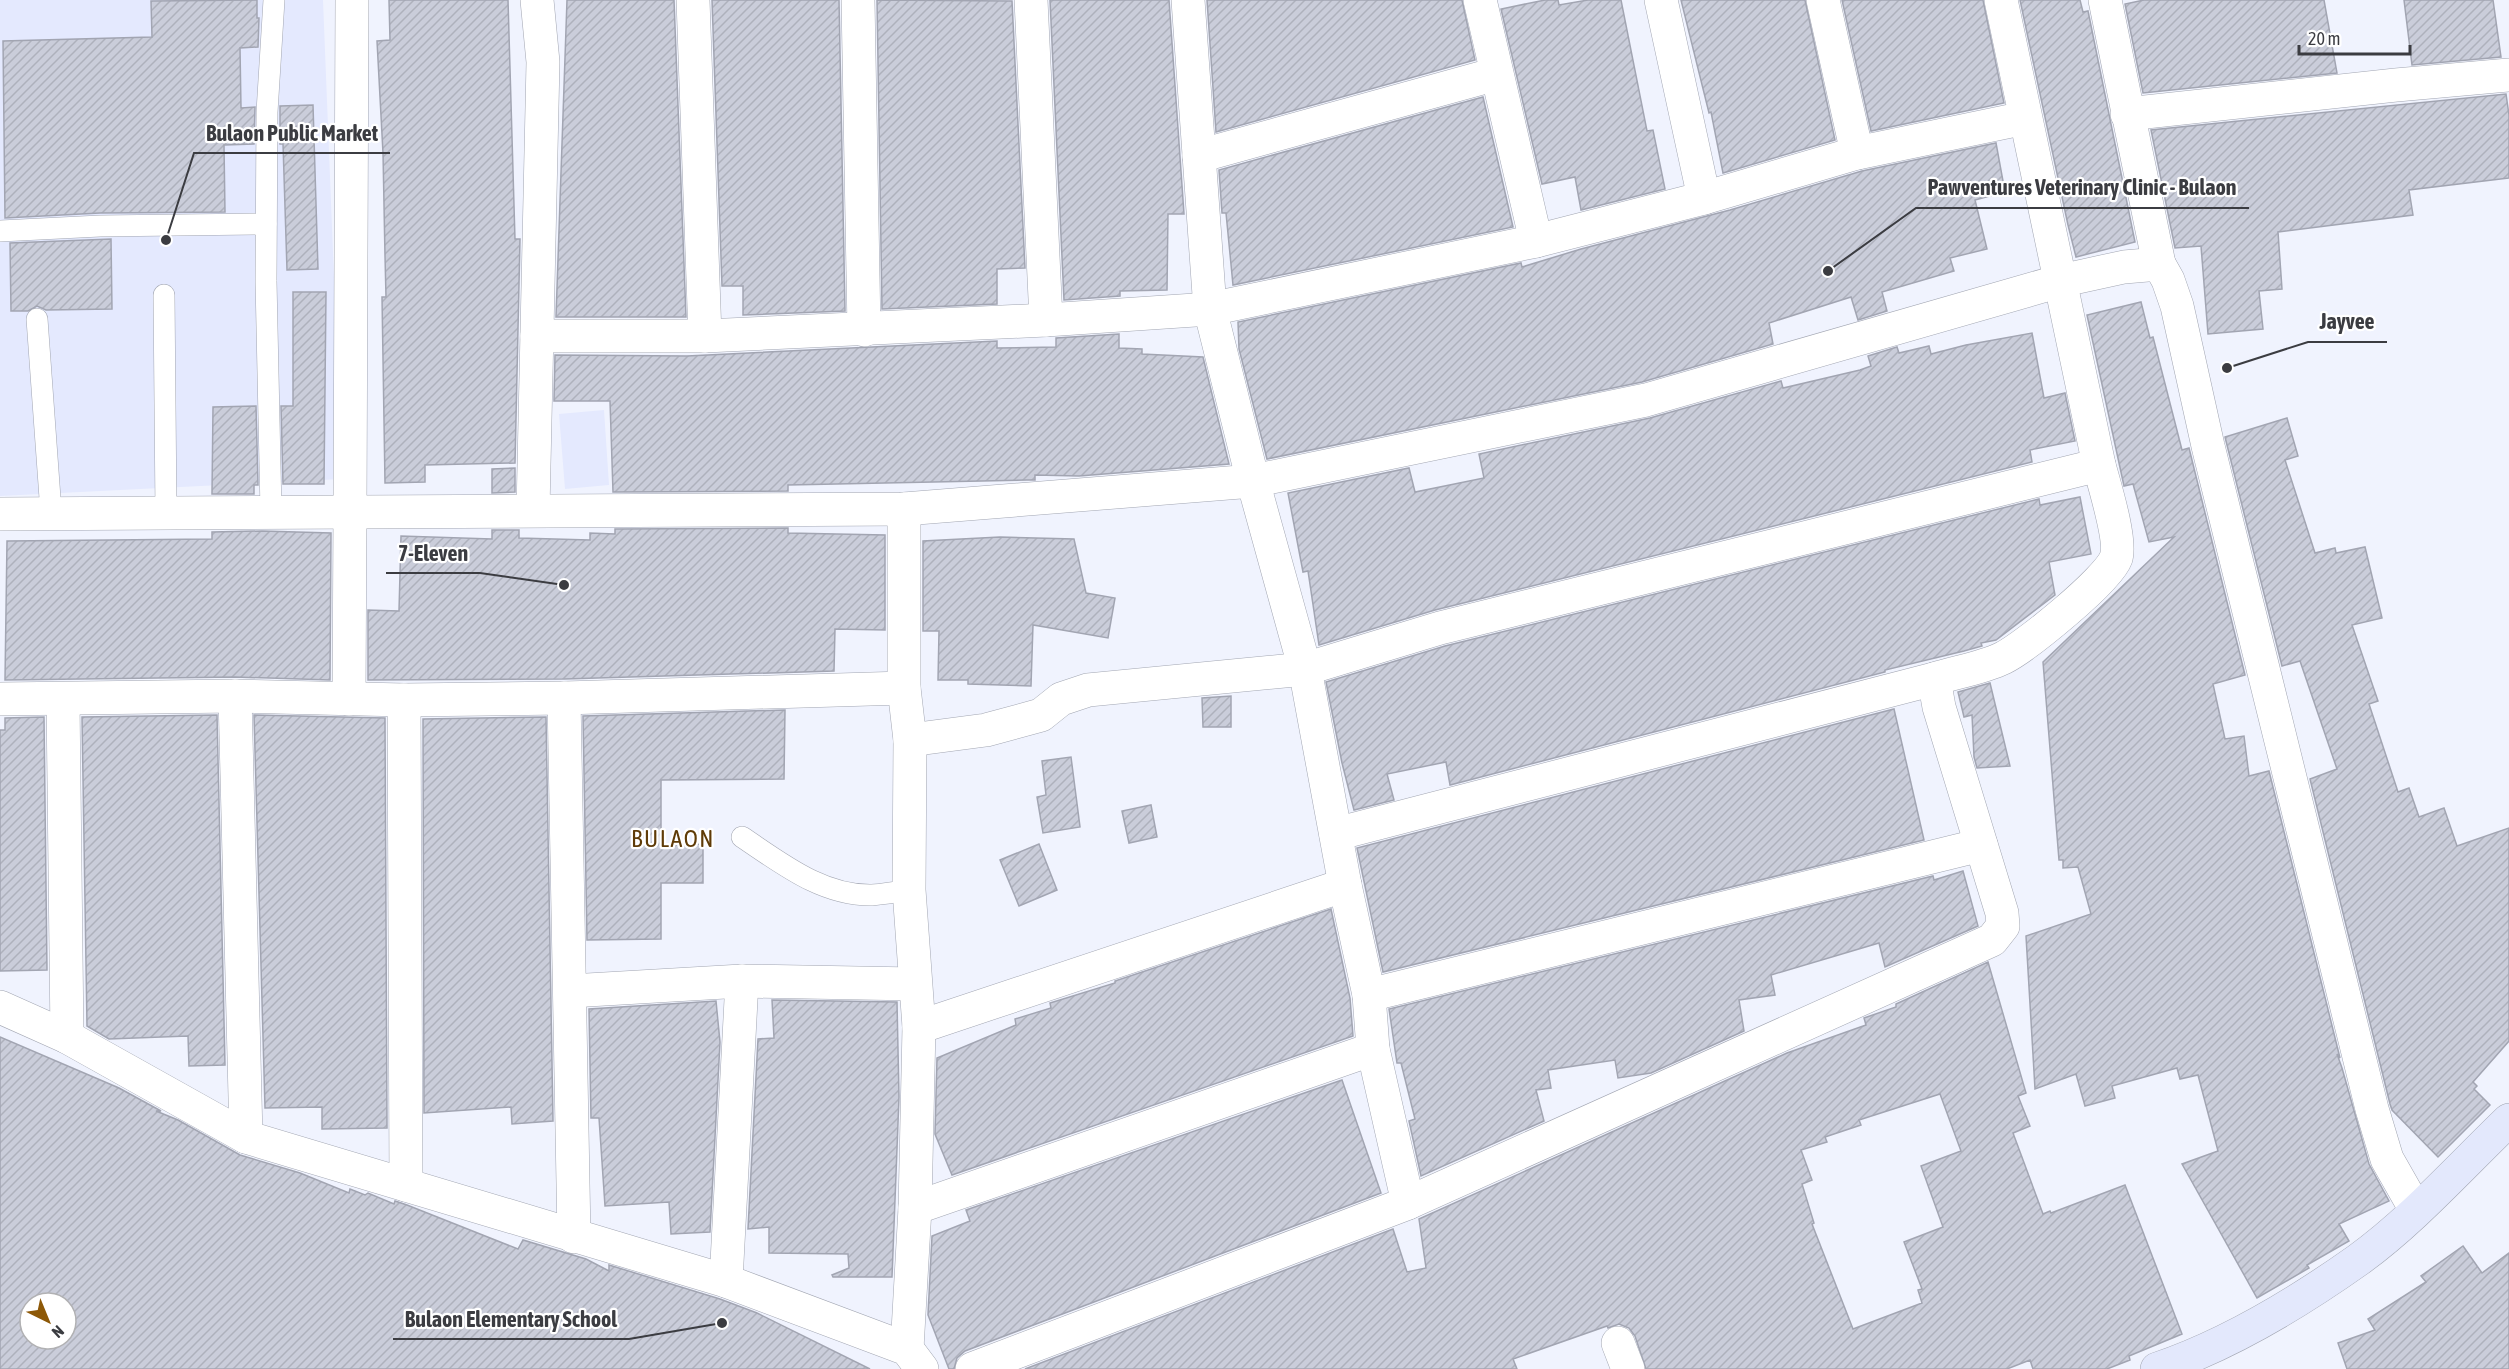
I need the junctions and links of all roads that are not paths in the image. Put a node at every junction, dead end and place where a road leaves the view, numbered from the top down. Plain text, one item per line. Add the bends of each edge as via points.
1 (274, 0) edge
2 (352, 0) edge
3 (537, 0) edge
4 (693, 0) edge
5 (858, 0) edge
6 (1031, 0) edge
7 (1188, 0) edge
8 (1480, 0) edge
9 (1661, 0) edge
10 (1823, 0) edge
11 (2001, 0) edge
12 (2105, 0) edge
13 (1496, 74) junction
14 (2509, 75) edge
15 (2127, 114) junction
16 (2025, 118) junction
17 (1857, 153) junction
18 (1199, 156) junction
19 (1704, 198) junction
20 (266, 224) junction
21 (0, 231) edge
22 (1536, 242) junction
23 (2159, 264) junction
24 (2060, 281) junction
25 (164, 295) dead end
26 (1210, 309) junction
27 (37, 319) dead end
28 (1046, 320) junction
29 (864, 330) junction
30 (537, 336) junction
31 (705, 336) junction
32 (2099, 465) junction
33 (1253, 481) junction
34 (904, 509) junction
35 (533, 510) junction
36 (272, 511) junction
37 (350, 511) junction
38 (51, 512) junction
39 (165, 512) junction
40 (0, 513) edge
41 (1305, 669) junction
42 (1934, 679) junction
43 (904, 688) junction
44 (235, 696) junction
45 (564, 698) junction
46 (0, 699) edge
47 (349, 699) junction
48 (63, 700) junction
49 (404, 700) junction
50 (910, 740) junction
51 (1336, 834) junction
52 (742, 837) dead end
53 (1981, 845) junction
54 (1345, 885) junction
55 (909, 890) junction
56 (742, 981) junction
57 (915, 984) junction
58 (570, 991) junction
59 (1369, 995) junction
60 (0, 1007) edge
61 (919, 1027) junction
62 (67, 1037) junction
63 (1373, 1049) junction
64 (2509, 1120) edge
65 (246, 1137) junction
66 (406, 1185) junction
67 (1408, 1203) junction
68 (915, 1208) junction
69 (2416, 1210) junction
70 (574, 1237) junction
71 (726, 1281) junction
72 (915, 1359) edge
73 (972, 1369) edge
74 (2157, 1369) edge

1 - 20 lane
2 - 37 street
3 - 30 street via 543,62
4 - 31 street
5 - 29 street
6 - 28 street
7 - 18 street
8 - 13 street
9 - 19 street
10 - 17 street
11 - 16 street
12 - 15 street
13 - 18 street
13 - 22 street
14 - 15 street
15 - 23 street
16 - 17 street
16 - 24 street
17 - 19 street
18 - 26 street
19 - 22 street
20 - 21 lane
20 - 36 lane
22 - 26 street
23 - 24 street
23 - 69 street via 2177,306 2372,1109 2387,1159
24 - 32 street
24 - 33 street via 1646,400
25 - 39 lane
26 - 28 street
26 - 33 street
27 - 38 lane
28 - 29 street
29 - 31 street
30 - 31 street
30 - 35 street
32 - 41 street via 1440,628
32 - 42 street via 2116,536 2116,558 2099,580 2035,638 2002,658
33 - 34 street
33 - 41 street
34 - 35 street
34 - 43 street
35 - 37 street
36 - 37 street
36 - 39 street
37 - 47 street
38 - 39 street
38 - 40 street
41 - 50 street via 1088,690 1061,699 1041,715 986,730
41 - 51 street
42 - 51 street
42 - 53 street
43 - 45 street
43 - 50 street
44 - 47 street
44 - 48 street
44 - 65 street
45 - 49 street
45 - 58 street
46 - 48 street
47 - 49 street
48 - 62 street
49 - 66 street
50 - 55 street
51 - 54 street
52 - 55 lane via 801,876 827,888 870,895
53 - 59 street
53 - 67 street via 2002,913 2003,926 1992,940
54 - 59 street
54 - 61 street
55 - 57 street
56 - 57 street
56 - 58 street
56 - 71 street
57 - 61 street
58 - 70 street
59 - 63 street
60 - 62 street
61 - 68 street
62 - 65 street
63 - 67 street
63 - 68 street
64 - 69 main road
65 - 66 street
66 - 70 street
67 - 73 street
68 - 72 street
69 - 74 main road via 2359,1260 2276,1313 2196,1355
70 - 71 street
71 - 72 street

